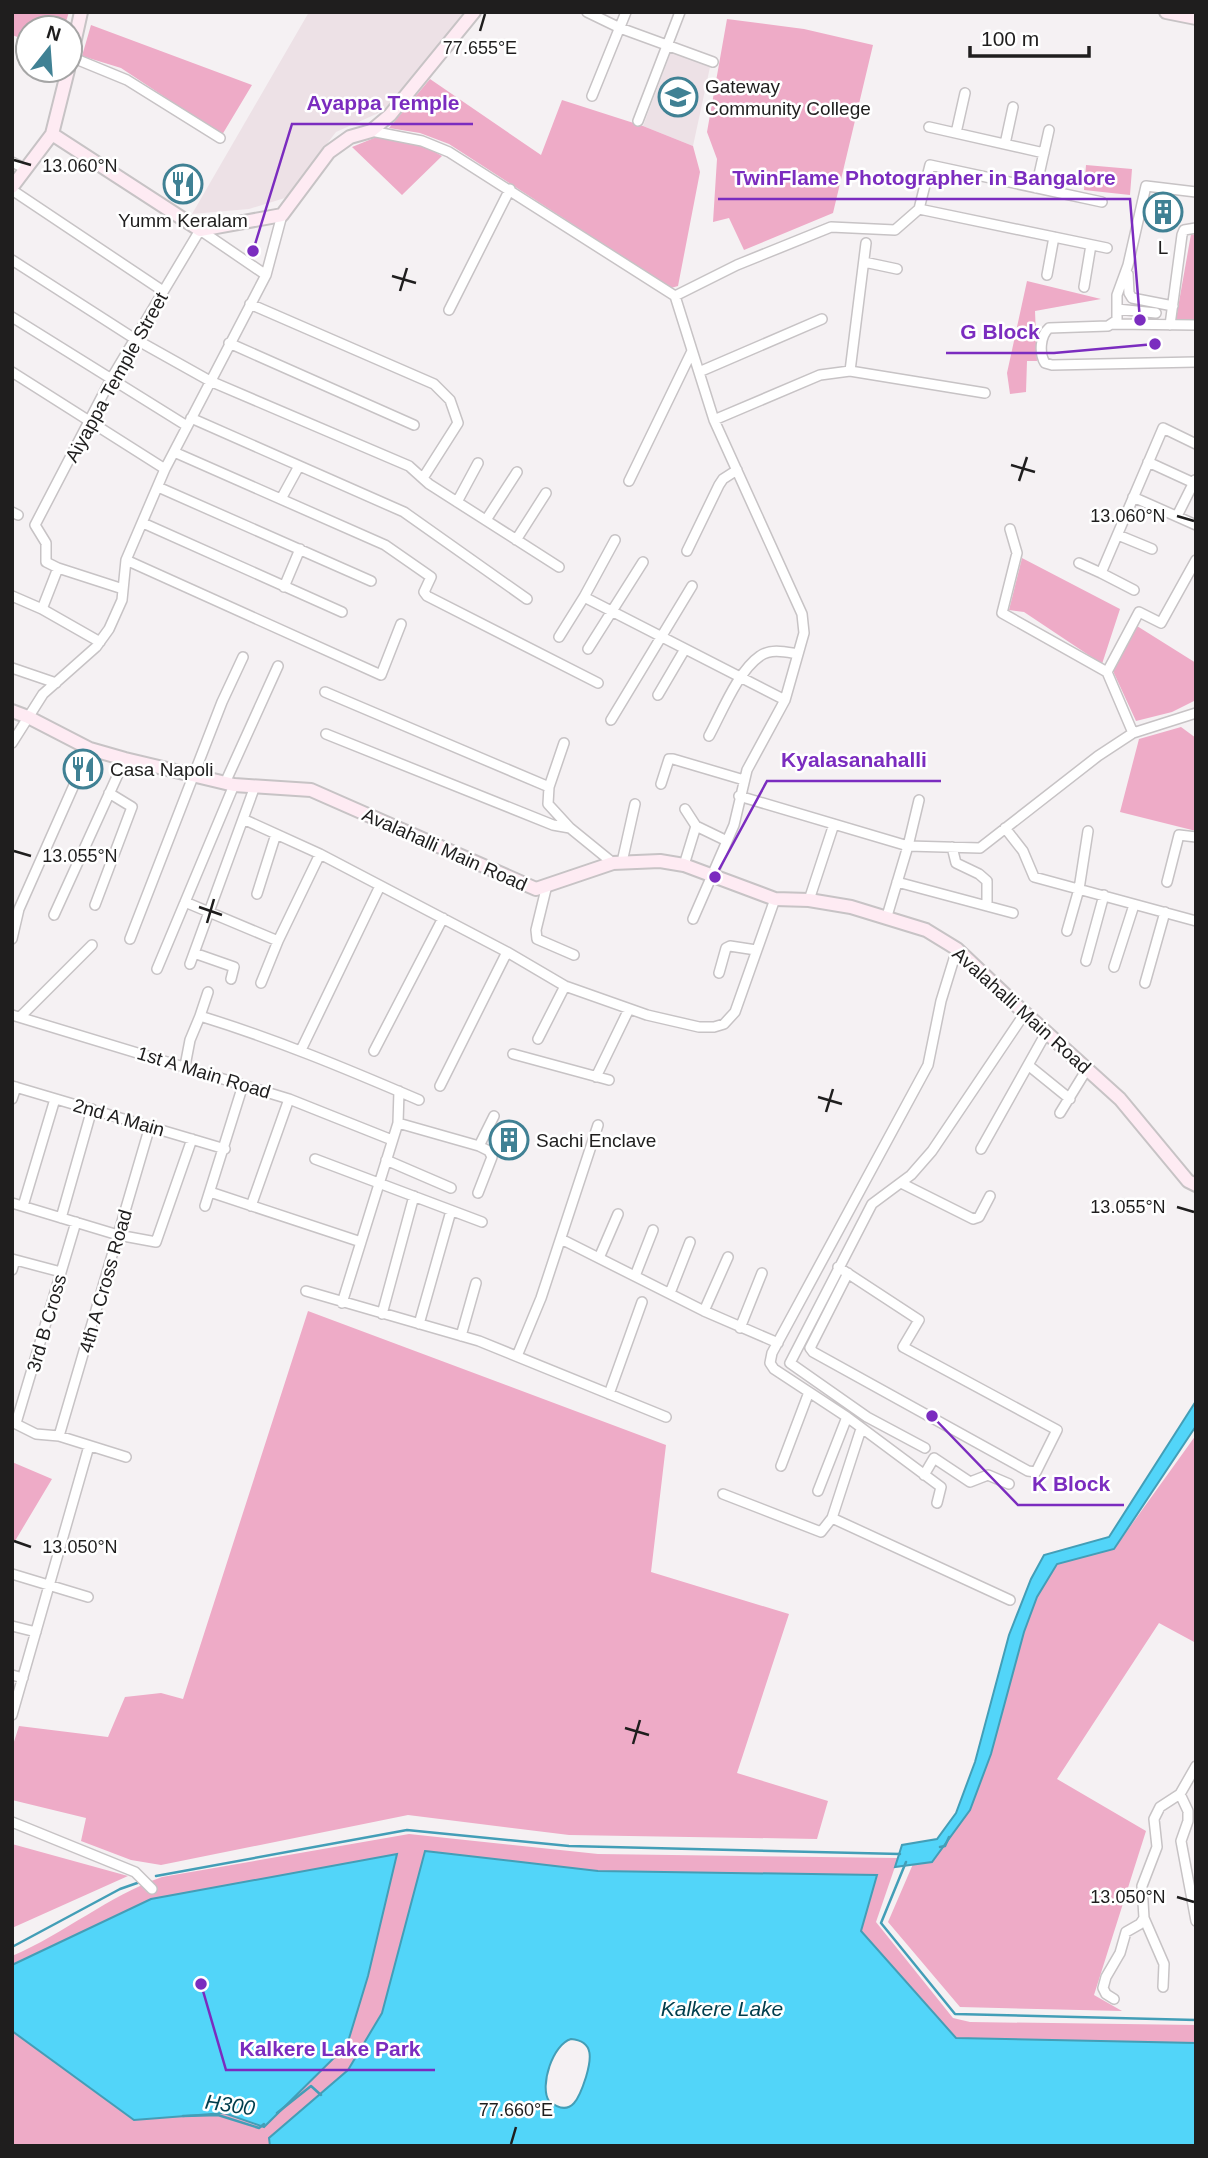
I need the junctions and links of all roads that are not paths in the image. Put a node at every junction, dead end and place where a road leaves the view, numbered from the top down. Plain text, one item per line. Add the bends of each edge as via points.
1 (474, 12) edge
2 (587, 12) edge
3 (626, 12) edge
4 (680, 12) edge
5 (1166, 12) edge
6 (1196, 18) edge
7 (620, 28) junction
8 (667, 46) junction
9 (713, 62) dead end
10 (84, 64) edge
11 (64, 84) edge
12 (965, 93) dead end
13 (592, 96) dead end
14 (1013, 107) dead end
15 (638, 121) dead end
16 (929, 127) dead end
17 (1049, 130) dead end
18 (371, 131) junction
19 (956, 133) junction
20 (52, 134) junction
21 (220, 138) dead end
22 (1005, 144) junction
23 (1044, 153) junction
24 (18, 165) edge
25 (12, 188) edge
26 (1036, 188) junction
27 (510, 189) junction
28 (1196, 192) edge
29 (1102, 202) dead end
30 (919, 209) junction
31 (282, 215) junction
32 (1196, 228) edge
33 (200, 230) junction
34 (1055, 237) junction
35 (866, 243) dead end
36 (1091, 245) junction
37 (1107, 248) dead end
38 (12, 260) edge
39 (864, 262) junction
40 (1128, 265) junction
41 (897, 269) dead end
42 (266, 275) junction
43 (1047, 275) dead end
44 (1084, 288) dead end
45 (163, 291) junction
46 (675, 296) junction
47 (250, 304) junction
48 (1173, 306) junction
49 (1117, 309) junction
50 (449, 310) dead end
51 (1156, 313) dead end
52 (12, 317) edge
53 (822, 319) dead end
54 (1112, 324) junction
55 (1170, 325) junction
56 (1196, 325) edge
57 (135, 339) junction
58 (229, 344) junction
59 (692, 351) junction
60 (1196, 362) edge
61 (850, 371) junction
62 (12, 372) edge
63 (699, 372) junction
64 (111, 380) junction
65 (210, 381) junction
66 (985, 393) dead end
67 (714, 420) junction
68 (90, 421) junction
69 (189, 422) junction
70 (414, 425) dead end
71 (1196, 444) edge
72 (174, 452) junction
73 (1148, 462) junction
74 (478, 463) dead end
75 (299, 466) junction
76 (165, 469) junction
77 (737, 470) junction
78 (517, 472) dead end
79 (423, 478) junction
80 (629, 481) dead end
81 (1195, 482) edge
82 (158, 487) junction
83 (546, 493) dead end
84 (1133, 497) junction
85 (281, 499) junction
86 (457, 502) junction
87 (1177, 516) junction
88 (486, 520) junction
89 (143, 523) junction
90 (1196, 525) edge
91 (1010, 529) dead end
92 (1118, 535) junction
93 (516, 540) junction
94 (615, 540) dead end
95 (300, 549) junction
96 (1152, 549) dead end
97 (687, 551) dead end
98 (126, 560) junction
99 (1196, 560) edge
100 (643, 562) dead end
101 (1079, 563) dead end
102 (559, 567) dead end
103 (58, 568) junction
104 (1101, 573) junction
105 (372, 581) dead end
106 (692, 586) dead end
107 (284, 587) junction
108 (122, 589) junction
109 (1134, 590) dead end
110 (12, 596) edge
111 (584, 597) junction
112 (527, 599) dead end
113 (42, 609) junction
114 (612, 611) junction
115 (342, 612) dead end
116 (401, 624) dead end
117 (559, 637) dead end
118 (662, 637) junction
119 (100, 642) junction
120 (588, 649) dead end
121 (685, 649) junction
122 (798, 654) junction
123 (243, 657) dead end
124 (278, 667) dead end
125 (12, 668) edge
126 (1107, 672) junction
127 (741, 677) junction
128 (56, 683) junction
129 (598, 683) dead end
130 (325, 692) dead end
131 (658, 695) dead end
132 (785, 700) junction
133 (12, 711) edge
134 (1196, 713) edge
135 (28, 717) junction
136 (611, 720) dead end
137 (1133, 733) junction
138 (327, 734) dead end
139 (709, 736) dead end
140 (12, 743) edge
141 (564, 743) dead end
142 (90, 749) junction
143 (125, 759) junction
144 (193, 776) junction
145 (744, 780) junction
146 (229, 784) junction
147 (661, 784) dead end
148 (255, 786) junction
149 (549, 787) junction
150 (109, 793) junction
151 (739, 796) junction
152 (919, 800) dead end
153 (635, 804) dead end
154 (685, 809) dead end
155 (243, 819) junction
156 (834, 824) junction
157 (696, 826) junction
158 (570, 828) junction
159 (1004, 828) junction
160 (1088, 831) dead end
161 (276, 834) junction
162 (1196, 837) edge
163 (727, 841) junction
164 (908, 846) junction
165 (952, 847) junction
166 (320, 854) junction
167 (617, 863) junction
168 (684, 865) junction
169 (711, 876) junction
170 (897, 882) junction
171 (1167, 882) dead end
172 (547, 885) junction
173 (380, 886) junction
174 (1079, 889) junction
175 (257, 894) dead end
176 (1104, 895) junction
177 (775, 899) junction
178 (809, 900) junction
179 (186, 902) junction
180 (95, 905) dead end
181 (1135, 905) junction
182 (987, 906) junction
183 (209, 912) junction
184 (1165, 912) junction
185 (1013, 913) dead end
186 (54, 915) dead end
187 (887, 916) junction
188 (443, 918) junction
189 (693, 919) dead end
190 (1196, 921) edge
191 (1067, 931) dead end
192 (12, 939) edge
193 (130, 939) dead end
194 (278, 941) junction
195 (92, 945) dead end
196 (957, 949) junction
197 (756, 950) junction
198 (507, 952) junction
199 (194, 953) junction
200 (574, 955) dead end
201 (1086, 961) dead end
202 (190, 964) dead end
203 (1114, 967) dead end
204 (157, 969) dead end
205 (719, 972) dead end
206 (231, 979) dead end
207 (261, 983) dead end
208 (1145, 983) dead end
209 (565, 986) junction
210 (208, 992) dead end
211 (629, 1009) junction
212 (1025, 1013) junction
213 (16, 1016) edge
214 (200, 1016) junction
215 (1046, 1033) junction
216 (538, 1039) dead end
217 (301, 1050) junction
218 (374, 1051) dead end
219 (513, 1054) dead end
220 (1028, 1065) junction
221 (185, 1066) junction
222 (1087, 1069) junction
223 (596, 1077) junction
224 (609, 1080) dead end
225 (243, 1085) junction
226 (440, 1086) dead end
227 (14, 1087) edge
228 (399, 1091) junction
229 (12, 1099) edge
230 (55, 1099) junction
231 (289, 1099) junction
232 (1070, 1099) junction
233 (419, 1100) dead end
234 (92, 1110) junction
235 (1060, 1113) dead end
236 (494, 1116) dead end
237 (398, 1123) junction
238 (598, 1125) dead end
239 (150, 1126) junction
240 (192, 1139) junction
241 (392, 1140) junction
242 (479, 1146) junction
243 (225, 1149) junction
244 (981, 1149) dead end
245 (314, 1159) dead end
246 (386, 1160) junction
247 (380, 1182) junction
248 (901, 1183) junction
249 (1196, 1185) edge
250 (451, 1188) dead end
251 (210, 1192) junction
252 (478, 1193) dead end
253 (415, 1196) junction
254 (990, 1196) dead end
255 (12, 1203) edge
256 (23, 1206) junction
257 (205, 1206) dead end
258 (251, 1206) junction
259 (450, 1211) junction
260 (618, 1214) dead end
261 (61, 1218) junction
262 (76, 1222) junction
263 (482, 1223) dead end
264 (653, 1230) dead end
265 (118, 1235) junction
266 (561, 1239) junction
267 (361, 1242) junction
268 (690, 1242) dead end
269 (727, 1257) dead end
270 (598, 1258) junction
271 (14, 1259) edge
272 (838, 1267) junction
273 (12, 1270) edge
274 (61, 1272) junction
275 (762, 1273) dead end
276 (848, 1273) junction
277 (635, 1276) junction
278 (476, 1283) dead end
279 (306, 1291) dead end
280 (670, 1293) junction
281 (642, 1302) dead end
282 (342, 1303) junction
283 (704, 1311) junction
284 (382, 1314) junction
285 (419, 1324) junction
286 (740, 1328) junction
287 (461, 1336) junction
288 (778, 1343) junction
289 (517, 1356) junction
290 (809, 1392) junction
291 (609, 1394) junction
292 (847, 1417) junction
293 (666, 1418) dead end
294 (14, 1423) edge
295 (861, 1429) junction
296 (59, 1436) junction
297 (89, 1446) junction
298 (925, 1448) dead end
299 (126, 1457) dead end
300 (781, 1466) dead end
301 (924, 1475) junction
302 (1010, 1484) dead end
303 (818, 1491) dead end
304 (723, 1494) dead end
305 (937, 1503) dead end
306 (832, 1517) junction
307 (12, 1574) edge
308 (49, 1585) junction
309 (88, 1597) dead end
310 (1010, 1600) dead end
311 (12, 1626) edge
312 (36, 1632) junction
313 (12, 1675) edge
314 (23, 1678) junction
315 (12, 1715) edge
316 (1196, 1766) edge
317 (1180, 1794) junction
318 (12, 1822) edge
319 (152, 1889) dead end
320 (1144, 1919) junction
321 (1196, 1921) edge
322 (1163, 1987) dead end
323 (1114, 1999) dead end

1 - 18 main road via 390,115
2 - 7 street
3 - 7 street
4 - 8 street
5 - 6 main road
7 - 8 street
7 - 13 street
8 - 9 street
8 - 15 street
10 - 21 street via 127,80
11 - 20 main road
12 - 19 street
14 - 22 street
16 - 19 street
17 - 23 street
18 - 27 street via 422,141 449,152
18 - 31 main road via 350,137 330,152
19 - 22 street
20 - 24 main road
20 - 33 main road
22 - 23 street
23 - 26 street
24 - 25 main road
25 - 45 street
26 - 29 street
26 - 30 street via 930,165
27 - 46 street
27 - 50 street
28 - 40 street via 1146,186
30 - 34 street
30 - 46 street via 895,230 831,227
31 - 33 main road
31 - 42 street
32 - 48 street via 1184,230 1182,235
33 - 42 street
33 - 45 street, Aiyappa Temple Street
34 - 36 street
34 - 43 street
35 - 39 street
36 - 37 street
36 - 44 street
38 - 57 street
39 - 41 street
39 - 61 street
40 - 48 street via 1132,298
40 - 49 street
42 - 47 street
45 - 57 street, Aiyappa Temple Street
46 - 59 street
47 - 58 street
47 - 79 street via 433,384 450,400 458,423
48 - 55 street
49 - 51 street
49 - 54 street
52 - 64 street
53 - 63 street
54 - 55 street
54 - 60 street via 1049,328 1042,335 1044,360 1052,365
55 - 56 street
57 - 64 street, Aiyappa Temple Street
57 - 65 street
58 - 65 street
58 - 70 street
59 - 63 street
59 - 80 street
61 - 66 street
61 - 67 street via 820,375
62 - 68 street
63 - 67 street
64 - 68 street, Aiyappa Temple Street
64 - 69 street
65 - 69 street
65 - 79 street via 410,466
67 - 77 street
68 - 76 street
68 - 103 street, Aiyappa Temple Street via 35,525 46,544 46,562
69 - 72 street
69 - 75 street
71 - 73 street via 1163,428
72 - 76 street
72 - 85 street
73 - 81 street
73 - 84 street
74 - 86 street
75 - 85 street
75 - 112 street via 404,512
76 - 82 street
77 - 97 street via 719,485
77 - 122 street via 802,614 804,633
78 - 88 street
79 - 86 street
81 - 87 street
82 - 89 street
82 - 95 street
83 - 93 street
84 - 87 street
84 - 92 street
85 - 129 street via 385,545 431,576 424,593 427,596
86 - 88 street
87 - 90 street
88 - 93 street
89 - 98 street
89 - 107 street
91 - 126 street via 1017,553 1002,613
92 - 96 street
92 - 104 street
93 - 102 street
94 - 111 street
95 - 105 street
95 - 107 street
98 - 108 street
98 - 116 street via 381,675
99 - 126 street via 1161,623 1139,612
100 - 114 street
101 - 104 street
103 - 108 street
103 - 113 street
104 - 109 street
106 - 118 street
107 - 115 street
108 - 119 street via 122,600
110 - 113 street
111 - 114 street
111 - 117 street
113 - 119 street
114 - 118 street
114 - 120 street
118 - 121 street
118 - 136 street
119 - 128 street
121 - 127 street
121 - 131 street
122 - 127 street via 781,651 760,656
122 - 132 street
123 - 144 street
124 - 146 street
125 - 128 street
126 - 137 street
127 - 132 street
127 - 139 street
128 - 135 street
130 - 149 street
132 - 145 street
133 - 135 main road, Avalahalli Main Road
134 - 137 street
135 - 140 street
135 - 142 main road, Avalahalli Main Road
137 - 159 street
138 - 158 street
141 - 149 street
142 - 143 main road, Avalahalli Main Road
142 - 192 street via 19,909
143 - 144 main road, Avalahalli Main Road
143 - 150 street
144 - 146 main road, Avalahalli Main Road
144 - 193 street
145 - 147 street via 673,759 666,764
145 - 151 street
146 - 148 main road, Avalahalli Main Road
146 - 179 street
148 - 155 street
148 - 172 main road, Avalahalli Main Road via 311,790 536,889
149 - 158 street via 548,804
150 - 180 street via 132,807
150 - 186 street
151 - 156 street
151 - 163 street
152 - 164 street
153 - 167 street
154 - 157 street
155 - 161 street
155 - 183 street
156 - 164 street
156 - 178 street
157 - 163 street
157 - 168 street
158 - 167 street
159 - 165 street via 980,848
159 - 174 street via 1026,854 1034,877
160 - 174 street
161 - 166 street
161 - 175 street
162 - 171 street via 1179,835
163 - 169 street
164 - 165 street
164 - 170 street
165 - 182 street via 956,863 987,881
166 - 173 street
166 - 194 street
167 - 168 main road, Avalahalli Main Road
167 - 172 main road, Avalahalli Main Road
168 - 169 main road, Avalahalli Main Road
169 - 177 main road, Avalahalli Main Road
169 - 189 street
170 - 182 street
170 - 187 street
172 - 200 street via 537,939
173 - 188 street
173 - 217 street
174 - 176 street
174 - 191 street
176 - 181 street
176 - 201 street
177 - 178 main road, Avalahalli Main Road
177 - 197 street
178 - 187 main road, Avalahalli Main Road
179 - 183 street
179 - 204 street
181 - 184 street
181 - 203 street
182 - 185 street
183 - 194 street
183 - 199 street
184 - 190 street
184 - 208 street
187 - 196 main road, Avalahalli Main Road via 926,930
188 - 198 street
188 - 218 street
194 - 207 street
195 - 213 street
196 - 212 main road, Avalahalli Main Road
196 - 288 street via 928,1065
197 - 205 street via 726,948
197 - 211 street via 735,1012 724,1024 699,1027
198 - 209 street
198 - 226 street
199 - 202 street
199 - 206 street via 234,967
209 - 211 street
209 - 216 street
210 - 214 street
211 - 223 street
212 - 215 main road, Avalahalli Main Road
212 - 248 street via 945,1134
213 - 221 street, 1st A Main Road
214 - 217 street
214 - 221 street
215 - 220 street
215 - 222 main road, Avalahalli Main Road
217 - 228 street
219 - 223 street
220 - 232 street
220 - 244 street
221 - 225 street, 1st A Main Road
222 - 232 street
222 - 249 main road, Avalahalli Main Road via 1120,1099
223 - 224 street
225 - 231 street, 1st A Main Road
225 - 243 street
227 - 229 street
227 - 230 street, 2nd A Main
228 - 233 street
228 - 237 street
230 - 234 street, 2nd A Main
230 - 256 street
231 - 241 street, 1st A Main Road
231 - 258 street
232 - 235 street
234 - 239 street, 2nd A Main
234 - 261 street
236 - 242 street
237 - 241 street
237 - 242 street
238 - 266 street
239 - 240 street, 2nd A Main
239 - 265 street, 4th A Cross Road
240 - 243 street, 2nd A Main
240 - 265 street via 156,1242
241 - 246 street
242 - 252 street via 492,1157
243 - 251 street
245 - 247 street
246 - 247 street
246 - 250 street
247 - 253 street
247 - 267 street
248 - 254 street via 973,1219 979,1217
248 - 272 street via 872,1204
251 - 257 street
251 - 258 street
253 - 259 street
253 - 284 street
255 - 256 street
256 - 261 street
258 - 267 street
259 - 263 street
259 - 285 street
260 - 270 street
261 - 262 street
262 - 265 street
262 - 274 street, 3rd B Cross
264 - 277 street
265 - 296 street, 4th A Cross Road
266 - 270 street
266 - 289 street
267 - 282 street
268 - 280 street
269 - 283 street
270 - 277 street
271 - 273 street
271 - 274 street
272 - 276 street
272 - 298 street via 790,1363 867,1417
274 - 294 street, 3rd B Cross
275 - 286 street
276 - 276 street via 919,1320 903,1347 1057,1430 1036,1472 813,1352 810,1348
277 - 280 street
278 - 287 street
279 - 282 street
280 - 283 street
281 - 291 street
282 - 284 street
283 - 286 street
284 - 285 street
285 - 287 street
286 - 288 street
287 - 289 street
288 - 290 street via 770,1363
289 - 291 street
290 - 292 street
290 - 300 street
291 - 293 street
292 - 295 street
292 - 303 street
294 - 296 street via 36,1434
295 - 301 street
295 - 306 street
296 - 297 street
297 - 299 street
297 - 308 street
301 - 302 street via 934,1458 970,1482 988,1475
301 - 305 street via 941,1487
304 - 306 street via 821,1532
306 - 310 street
307 - 308 street
308 - 309 street
308 - 312 street
311 - 312 street
312 - 314 street
313 - 314 street
314 - 315 street
316 - 317 street
317 - 320 street via 1160,1807 1154,1819 1157,1847 1142,1886
317 - 321 street via 1188,1811 1181,1841
318 - 319 street via 135,1872
320 - 322 street via 1164,1964
320 - 323 street via 1126,1932 1106,1977 1103,1988

